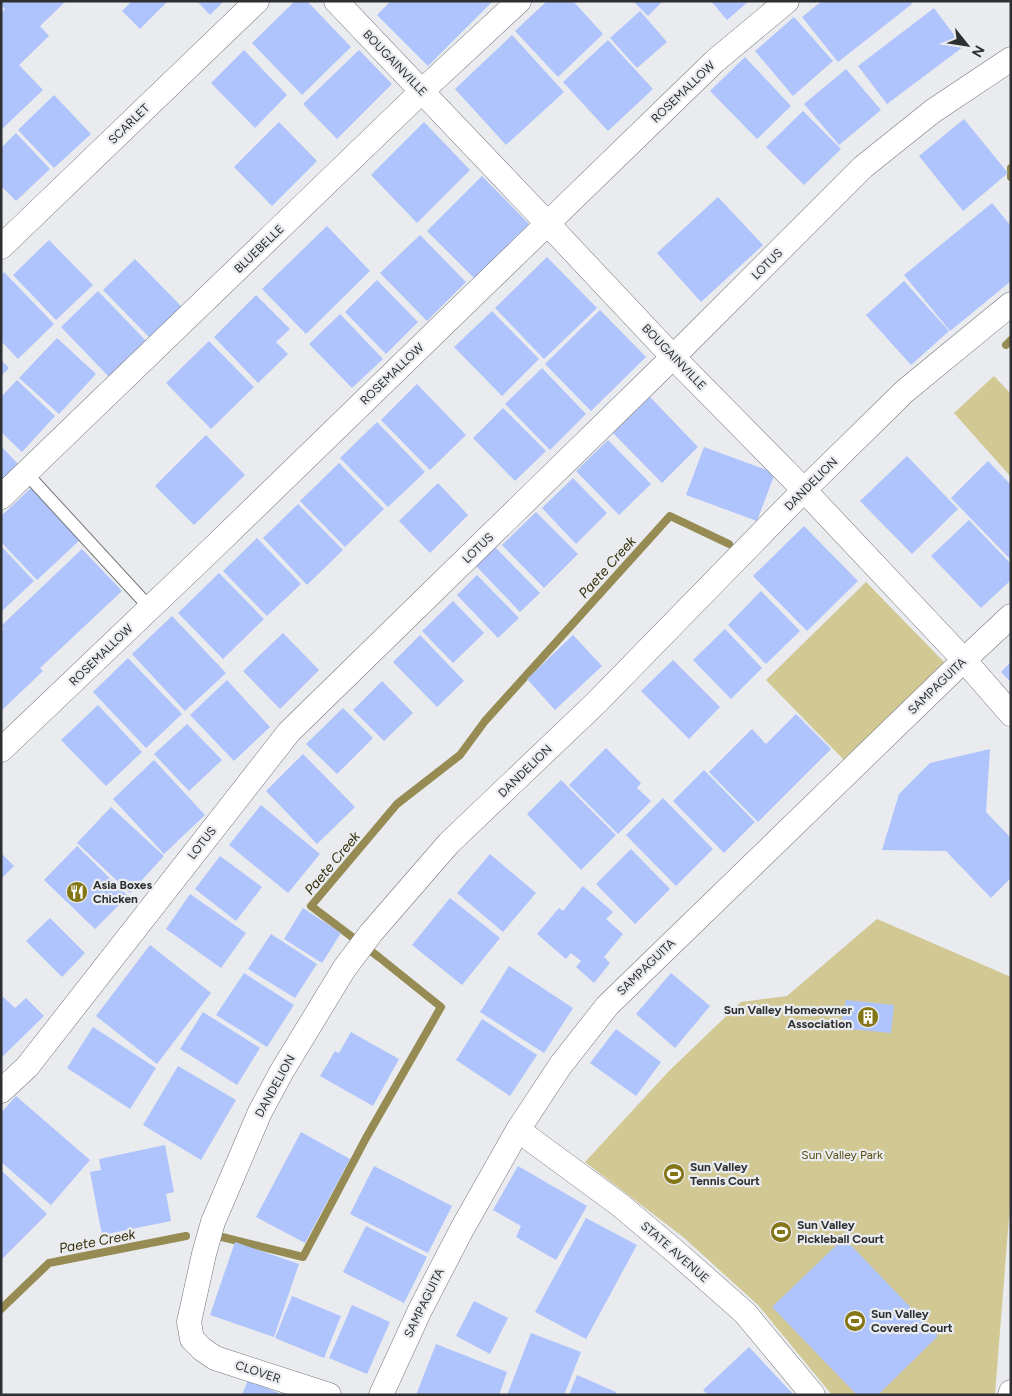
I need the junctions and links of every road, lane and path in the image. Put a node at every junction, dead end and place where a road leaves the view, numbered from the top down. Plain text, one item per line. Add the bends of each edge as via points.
1 (257, 1) edge
2 (336, 1) edge
3 (519, 1) edge
4 (786, 1) edge
5 (1011, 59) edge
6 (422, 91) junction
7 (547, 223) junction
8 (1, 247) edge
9 (1011, 304) edge
10 (673, 357) junction
11 (26, 473) junction
12 (804, 490) junction
13 (1, 497) edge
14 (150, 608) junction
15 (1011, 616) edge
16 (964, 660) junction
17 (1011, 714) edge
18 (1, 750) edge
19 (1, 1091) edge
20 (518, 1130) junction
21 (192, 1339) joint
22 (329, 1395) edge
23 (381, 1395) edge
24 (813, 1395) edge

1 - 8 street, SCARLET
2 - 6 street, BOUGAINVILLE
3 - 6 street, BLUEBELLE
4 - 7 street, ROSEMALLOW via 715,61
5 - 10 street, LOTUS via 933,111 863,167
6 - 7 street, BOUGAINVILLE
6 - 11 street, BLUEBELLE
7 - 10 street, BOUGAINVILLE
7 - 14 street, ROSEMALLOW
9 - 12 street, DANDELION via 905,391
10 - 12 street, BOUGAINVILLE
10 - 19 street, LOTUS via 290,732 27,1067
11 - 13 street, BLUEBELLE
11 - 14 lane
12 - 16 street, BOUGAINVILLE
12 - 21 street, DANDELION via 596,703 449,843 344,969 260,1112 212,1222 189,1322
14 - 18 street, ROSEMALLOW
15 - 16 street, SAMPAGUITA
16 - 17 street, BOUGAINVILLE
16 - 20 street, SAMPAGUITA via 607,1006 560,1066
20 - 23 street, SAMPAGUITA via 420,1310
20 - 24 street, STATE AVENUE via 620,1205 745,1313
21 - 22 street, CLOVER via 215,1358

